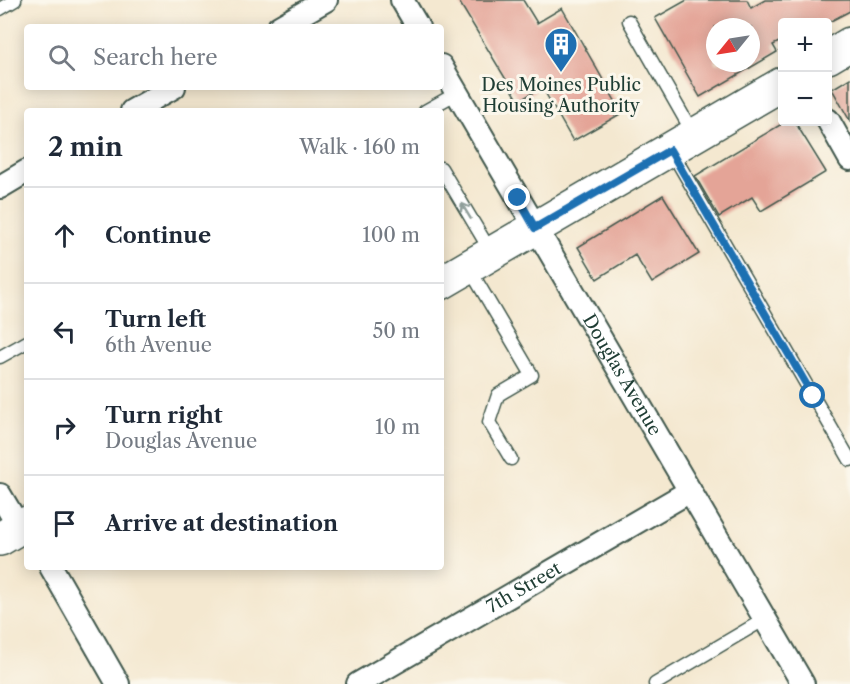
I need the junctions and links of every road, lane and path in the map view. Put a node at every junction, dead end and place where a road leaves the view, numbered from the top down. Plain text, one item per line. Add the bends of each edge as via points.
1 (15, 0) edge
2 (326, 0) edge
3 (402, 0) edge
4 (0, 9) edge
5 (629, 21) dead end
6 (284, 24) edge
7 (416, 24) edge
8 (850, 44) edge
9 (832, 55) edge
10 (444, 71) edge
11 (778, 87) edge
12 (169, 90) edge
13 (457, 93) junction
14 (137, 108) edge
15 (430, 108) edge
16 (831, 126) edge
17 (682, 143) junction
18 (850, 159) edge
19 (24, 173) edge
20 (444, 175) edge
21 (0, 187) edge
22 (535, 228) junction
23 (480, 260) junction
24 (444, 281) edge
25 (24, 344) edge
26 (0, 357) edge
27 (511, 459) dead end
28 (850, 460) edge
29 (690, 491) junction
30 (0, 495) edge
31 (20, 528) edge
32 (53, 570) edge
33 (765, 619) junction
34 (118, 684) edge
35 (358, 684) edge
36 (655, 684) edge
37 (802, 684) edge

1 - 4 lane
2 - 6 street
3 - 7 street
5 - 17 lane
8 - 9 main road
10 - 13 street, Douglas Avenue
11 - 17 main road
12 - 14 street
13 - 15 lane
13 - 22 street, Douglas Avenue
16 - 18 street
17 - 22 main road
17 - 28 lane
19 - 21 street
23 -> 20 lane
22 - 23 main road
22 - 29 street, Douglas Avenue
23 - 24 main road
23 - 27 lane via 532,375 498,395 489,422
25 - 26 lane
29 - 33 street, Douglas Avenue
29 - 35 street, 7th Street
30 - 31 street
32 - 34 street
33 - 36 lane
33 - 37 street, Douglas Avenue

